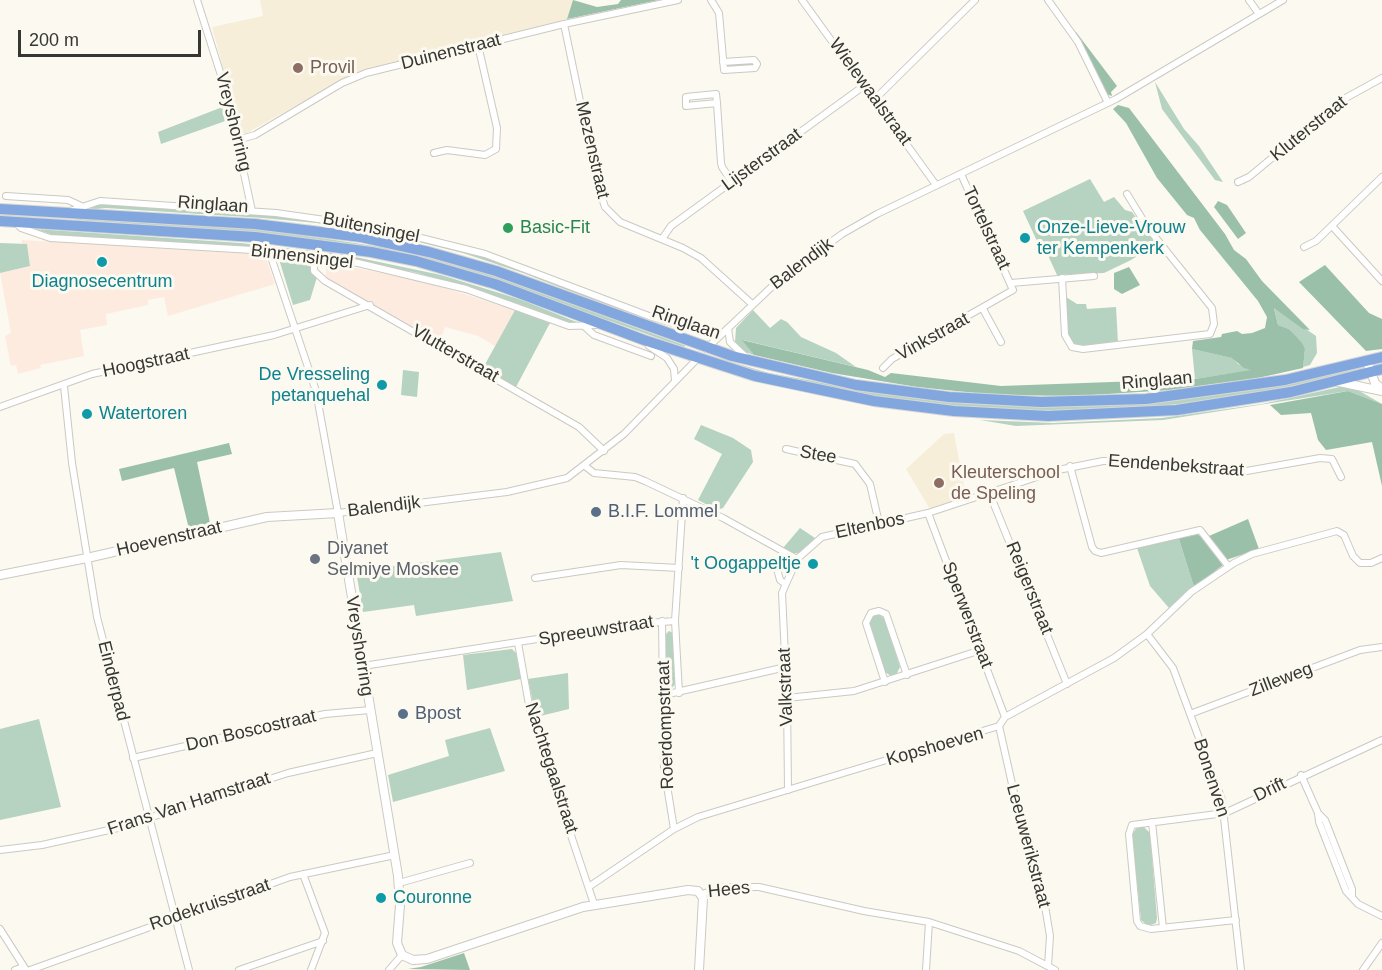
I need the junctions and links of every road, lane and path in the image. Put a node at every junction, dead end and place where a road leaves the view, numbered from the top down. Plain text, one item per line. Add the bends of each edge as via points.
1 (197, 0) edge
2 (678, 0) edge
3 (711, 0) edge
4 (802, 0) edge
5 (975, 0) edge
6 (1048, 0) edge
7 (1249, 0) edge
8 (1283, 0) edge
9 (1259, 14) junction
10 (564, 24) junction
11 (478, 45) junction
12 (723, 62) junction
13 (1382, 78) edge
14 (865, 85) junction
15 (875, 99) junction
16 (1108, 103) junction
17 (717, 104) junction
18 (237, 140) junction
19 (434, 153) dead end
20 (961, 174) junction
21 (1381, 180) edge
22 (732, 182) junction
23 (1238, 182) dead end
24 (936, 185) junction
25 (1127, 194) dead end
26 (3, 199) edge
27 (1131, 204) junction
28 (81, 206) junction
29 (1124, 207) dead end
30 (0, 209) edge
31 (18, 210) junction
32 (252, 211) junction
33 (66, 213) junction
34 (0, 221) edge
35 (16, 222) junction
36 (1332, 226) junction
37 (662, 239) junction
38 (1304, 248) dead end
39 (269, 251) junction
40 (314, 256) junction
41 (1094, 276) dead end
42 (1062, 278) junction
43 (1382, 281) edge
44 (1011, 283) junction
45 (752, 304) junction
46 (370, 305) junction
47 (983, 309) junction
48 (649, 316) junction
49 (603, 325) junction
50 (584, 326) junction
51 (683, 326) dead end
52 (728, 327) junction
53 (296, 328) junction
54 (668, 335) junction
55 (644, 340) junction
56 (1001, 342) dead end
57 (707, 348) junction
58 (651, 356) dead end
59 (1382, 357) edge
60 (698, 358) junction
61 (749, 360) junction
62 (1367, 361) junction
63 (884, 368) dead end
64 (1378, 372) edge
65 (675, 381) junction
66 (1333, 382) junction
67 (63, 386) junction
68 (1382, 390) edge
69 (0, 407) edge
70 (786, 449) dead end
71 (604, 451) junction
72 (585, 466) junction
73 (1070, 466) junction
74 (1341, 477) dead end
75 (989, 492) junction
76 (683, 498) junction
77 (338, 513) junction
78 (928, 513) junction
79 (879, 523) junction
80 (87, 558) junction
81 (1382, 558) edge
82 (797, 559) junction
83 (776, 565) dead end
84 (1228, 566) junction
85 (679, 568) junction
86 (0, 575) edge
87 (535, 578) dead end
88 (785, 584) junction
89 (662, 621) junction
90 (675, 621) junction
91 (1147, 634) junction
92 (1382, 642) edge
93 (518, 643) junction
94 (1373, 647) junction
95 (1382, 647) edge
96 (981, 650) junction
97 (363, 666) junction
98 (786, 667) junction
99 (907, 675) junction
100 (885, 682) junction
101 (1067, 684) junction
102 (679, 693) junction
103 (664, 695) junction
104 (788, 698) junction
105 (370, 710) junction
106 (1190, 714) junction
107 (1005, 717) junction
108 (999, 726) junction
109 (1382, 740) edge
110 (377, 753) junction
111 (133, 758) junction
112 (1300, 775) junction
113 (788, 790) junction
114 (1225, 813) junction
115 (148, 818) junction
116 (1152, 822) junction
117 (674, 829) junction
118 (0, 850) edge
119 (395, 855) junction
120 (470, 863) dead end
121 (303, 874) junction
122 (399, 884) junction
123 (590, 886) junction
124 (702, 894) junction
125 (594, 904) junction
126 (1382, 916) edge
127 (174, 917) junction
128 (1236, 920) junction
129 (929, 922) junction
130 (1163, 928) junction
131 (0, 929) edge
132 (323, 941) junction
133 (1382, 943) edge
134 (402, 955) junction
135 (1048, 966) junction
136 (26, 969) edge
137 (15, 970) edge
138 (189, 970) edge
139 (239, 970) edge
140 (311, 970) edge
141 (389, 970) edge
142 (699, 970) edge
143 (926, 970) edge
144 (1055, 970) edge
145 (1241, 970) edge
146 (1363, 970) edge

1 - 18 street, Vreyshorring via 222,74
2 - 10 street, Duinenstraat
3 - 12 street via 719,14
4 - 14 street, Wielewaalstraat
5 - 15 street
6 - 16 street via 1078,42
7 - 9 street
8 - 9 street, Balendijk
9 - 16 street, Balendijk
10 - 11 street, Duinenstraat
10 - 37 street, Mezenstraat via 601,199 610,215 620,222
11 - 18 street, Duinenstraat via 355,77 255,135
11 - 19 street via 496,122 496,149 485,155 447,150
12 - 12 street via 724,70 755,68 757,64 754,60
13 - 23 street, Kluterstraat via 1342,100
14 - 15 street, Wielewaalstraat
14 - 22 street, Lijsterstraat
15 - 24 street, Wielewaalstraat
16 - 20 street, Balendijk
17 - 17 street via 716,94 686,97 686,106
17 - 22 street via 722,167
18 - 32 street, Vreyshorring
20 - 24 street, Balendijk
20 - 44 street, Tortelstraat
21 - 36 street
22 - 37 street, Lijsterstraat via 671,226
24 - 45 street, Balendijk via 842,234 798,264
25 - 27 street
26 - 28 street, Buitensingel via 68,200
26 - 31 highway
27 - 29 street
27 - 42 street via 1212,308 1214,324 1210,334 1078,349 1069,344 1065,335
28 - 32 street, Buitensingel via 100,201
28 - 33 street, Buitensingel
30 - 31 highway, Ringlaan
31 - 33 highway, Ringlaan
32 - 48 street, Buitensingel via 345,221 450,244 517,265
33 - 54 highway, Ringlaan via 290,227 394,244 496,271
34 - 35 highway, Ringlaan
35 - 39 street, Binnensingel via 21,228 50,238
35 - 49 highway, Ringlaan via 255,237 371,252 495,284
36 - 38 street
36 - 43 street
37 - 45 street, Mezenstraat via 701,258
39 - 40 street, Binnensingel
39 - 53 street, Vreyshorring
40 - 46 street, Vlutterstraat via 313,267 318,274
40 - 50 street, Binnensingel via 432,279 569,326
41 - 42 street
42 - 44 street
44 - 47 street, Vinkstraat via 1011,293
45 - 52 street, Balendijk
46 - 53 street, Hoogstraat
46 - 71 street, Vlutterstraat via 579,427
47 - 56 street, Vinkstraat
47 - 63 street, Vinkstraat via 892,359
48 - 51 street, Buitensingel
48 - 54 street, Buitensingel
49 - 50 street, Binnensingel
49 - 55 highway, Ringlaan
50 - 58 street, Binnensingel via 594,335
52 - 57 street, Balendijk
52 - 61 street via 730,342
53 - 67 street, Hoogstraat via 125,366
53 - 77 street, Vreyshorring via 315,391
54 - 57 highway, Ringlaan
55 - 60 highway, Ringlaan
55 - 65 street via 667,358
57 - 60 street, Balendijk
57 - 61 highway, Ringlaan
59 - 62 highway
60 - 65 street, Balendijk
60 - 66 highway, Ringlaan via 816,391 919,408 1003,415 1177,410
61 - 62 highway, Ringlaan via 891,391 1041,402 1192,395 1285,380
62 - 64 main road, Ringlaan
64 - 66 highway, Ringlaan
64 - 68 main road, Ringlaan
65 - 71 street, Balendijk
66 - 68 main road, Ringlaan
67 - 69 street, Hoogstraat
67 - 80 street, Einderpad
70 - 79 street, Stee via 855,464 870,484
71 - 72 street, Balendijk
72 - 76 street via 599,474 635,477
72 - 77 street, Balendijk via 567,478 521,490
73 - 74 street, Eendenbekstraat via 1131,461 1241,472 1320,458 1332,459
73 - 75 street, Eltenbos
73 - 84 street via 1095,551 1101,553 1200,530
75 - 78 street, Eltenbos
75 - 101 street, Reigerstraat
76 - 82 street
76 - 85 street, Roerdompstraat
77 - 80 main road, Hoevenstraat via 267,517
77 - 97 main road, Vreyshorring
78 - 79 street, Eltenbos
78 - 96 street, Sperwerstraat
79 - 82 street, Eltenbos via 822,537
80 - 86 main road, Hoevenstraat
80 - 111 street, Einderpad via 97,617
81 - 84 street, Kopshoeven via 1360,563 1344,535 1337,531 1252,554
82 - 88 street, Valkstraat
83 - 88 street, Valkstraat
84 - 91 street, Kopshoeven via 1191,592
85 - 87 street via 621,565
85 - 90 street, Roerdompstraat
88 - 98 street, Valkstraat via 782,602
89 - 90 street, Spreeuwstraat
89 - 93 street, Spreeuwstraat
89 - 103 street, Roerdompstraat
90 - 102 street, Roerdompstraat
91 - 101 street, Kopshoeven
91 - 106 street, Bonenven via 1173,668
92 - 94 street, Zilleweg
93 - 97 street
93 - 123 street, Nachtegaalstraat via 531,716
94 - 95 street, Zilleweg
94 - 106 street, Zilleweg
96 - 99 street
96 - 107 street, Sperwerstraat
97 - 105 main road, Vreyshorring
98 - 102 street
98 - 104 street, Valkstraat
99 - 100 street
99 - 100 street via 886,615 879,611 871,613 866,623
100 - 104 street via 838,694
101 - 107 street, Kopshoeven
102 - 103 street
103 - 117 street, Roerdompstraat via 664,767
104 - 113 street, Valkstraat
105 - 110 main road, Vreyshorring
105 - 111 street, Don Boscostraat via 324,714
106 - 114 street, Bonenven
107 - 108 street, Kopshoeven
108 - 113 street, Kopshoeven
108 - 135 street, Leeuwerikstraat via 1045,906 1050,936
109 - 112 street, Drift
110 - 115 street, Frans Van Hamstraat via 288,773
110 - 119 main road, Vreyshorring
111 - 115 street, Einderpad
112 - 114 street, Drift
112 - 126 street via 1325,820 1352,896 1358,904
113 - 117 street, Kopshoeven via 698,817
114 - 116 street, Drift
114 - 128 street, Bonenven
115 - 118 street, Frans Van Hamstraat via 72,839
115 - 127 street, Einderpad
116 - 130 street
116 - 130 street, Drift via 1130,829 1137,921 1147,929
117 - 123 street, Kopshoeven
119 - 121 street, Rodekruisstraat
119 - 122 main road, Vreyshorring
120 - 122 street
121 - 127 street, Rodekruisstraat
121 - 132 street via 325,933
122 - 134 main road, Vreyshorring via 397,943
123 - 125 street, Nachtegaalstraat
124 - 125 main road, Hees via 681,890
124 - 129 street, Hees via 723,887 759,887
124 - 142 main road
125 - 134 main road, Hees via 427,959 413,960
127 - 136 street, Rodekruisstraat
127 - 138 street, Einderpad
128 - 130 street, Drift
128 - 145 street, Bonenven
129 - 135 street, Hees via 1019,951
129 - 143 street
131 - 136 street
132 - 139 street
132 - 140 street
133 - 146 street
134 - 141 street
135 - 144 street, Hees
136 - 137 street, Rodekruisstraat

